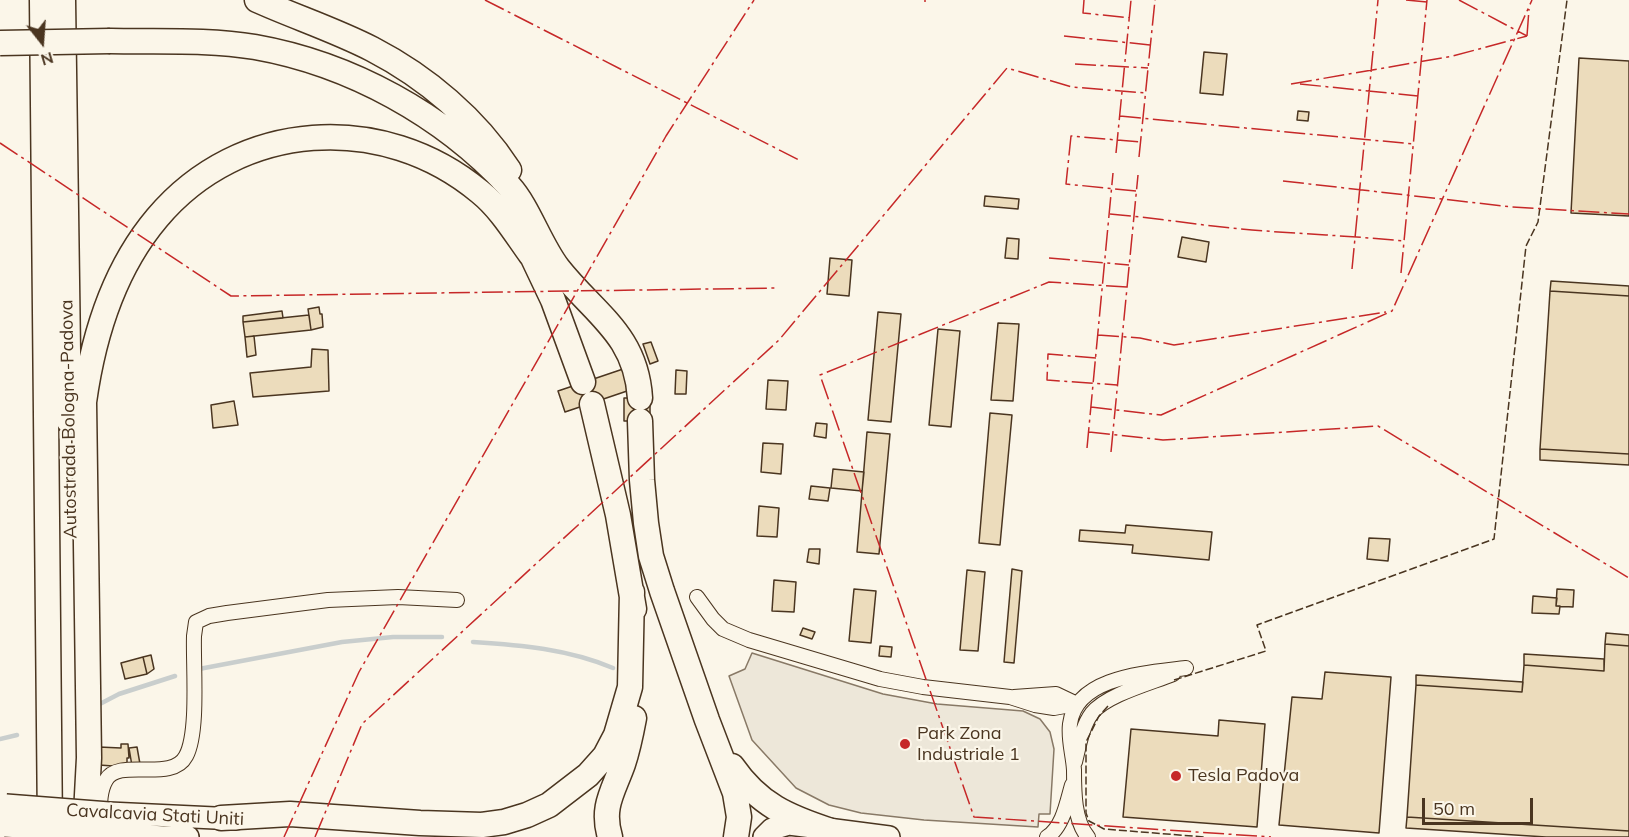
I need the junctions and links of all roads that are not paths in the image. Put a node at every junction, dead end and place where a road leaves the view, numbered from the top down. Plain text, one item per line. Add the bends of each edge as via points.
1 (26, 0) edge
2 (42, 0) edge
3 (63, 0) edge
4 (257, 0) edge
5 (0, 43) edge
6 (45, 171) junction
7 (494, 171) junction
8 (531, 255) junction
9 (556, 266) junction
10 (632, 592) junction
11 (698, 597) dead end
12 (457, 600) dead end
13 (1076, 704) junction
14 (1091, 713) junction
15 (707, 720) junction
16 (1074, 773) junction
17 (3, 816) edge
18 (221, 818) junction
19 (106, 828) edge
20 (831, 831) junction
21 (50, 837) edge
22 (75, 837) edge
23 (85, 837) edge
24 (162, 837) edge
25 (188, 837) edge
26 (485, 837) edge
27 (610, 837) edge
28 (736, 837) edge
29 (764, 837) edge
30 (889, 837) edge
31 (1047, 837) edge
32 (1088, 837) edge

1 - 6 highway
2 - 6 highway, Autostrada Bologna-Padova
3 - 22 highway, Autostrada Bologna-Padova
4 - 9 highway via 371,49 423,81 454,107 484,136 511,172
5 - 7 highway, bridge via 189,42 254,47 303,59 386,92 461,141
6 - 21 highway, Autostrada Bologna-Padova
7 - 8 highway
7 - 9 highway via 511,188
8 - 10 highway via 553,300 587,393 618,515
8 - 23 highway via 495,206 451,171 398,146 346,136 307,138 248,153 193,183 156,219 128,260 107,308 87,376 84,402 89,758
9 - 15 highway via 621,336 637,372 642,480 651,556
10 - 18 highway via 630,687 616,735 605,756 588,775 549,805 504,822 482,825 290,814
10 - 27 highway via 639,654 637,693 629,745 608,800
11 - 13 street via 723,629 880,679 1010,697 1054,708
12 - 19 street via 328,600 209,616 196,622 193,734 186,757 176,766 117,771 107,777 101,794
13 - 14 street
13 - 14 street via 1088,691 1105,684 1186,668 1115,696
13 - 16 street via 1069,742
14 - 16 street
15 - 20 highway via 746,786 782,813
15 - 28 highway via 738,805
16 - 31 street via 1061,818
16 - 32 street via 1079,821
17 - 19 main road, Cavalcavia Stati Uniti, bridge
18 - 19 main road, Cavalcavia Stati Uniti
18 - 26 main road, Cavalcavia Stati Uniti
19 - 24 main road, Cavalcavia Stati Uniti
20 - 29 main road via 789,824 772,829
20 - 30 main road
24 - 25 main road, Cavalcavia Stati Uniti

